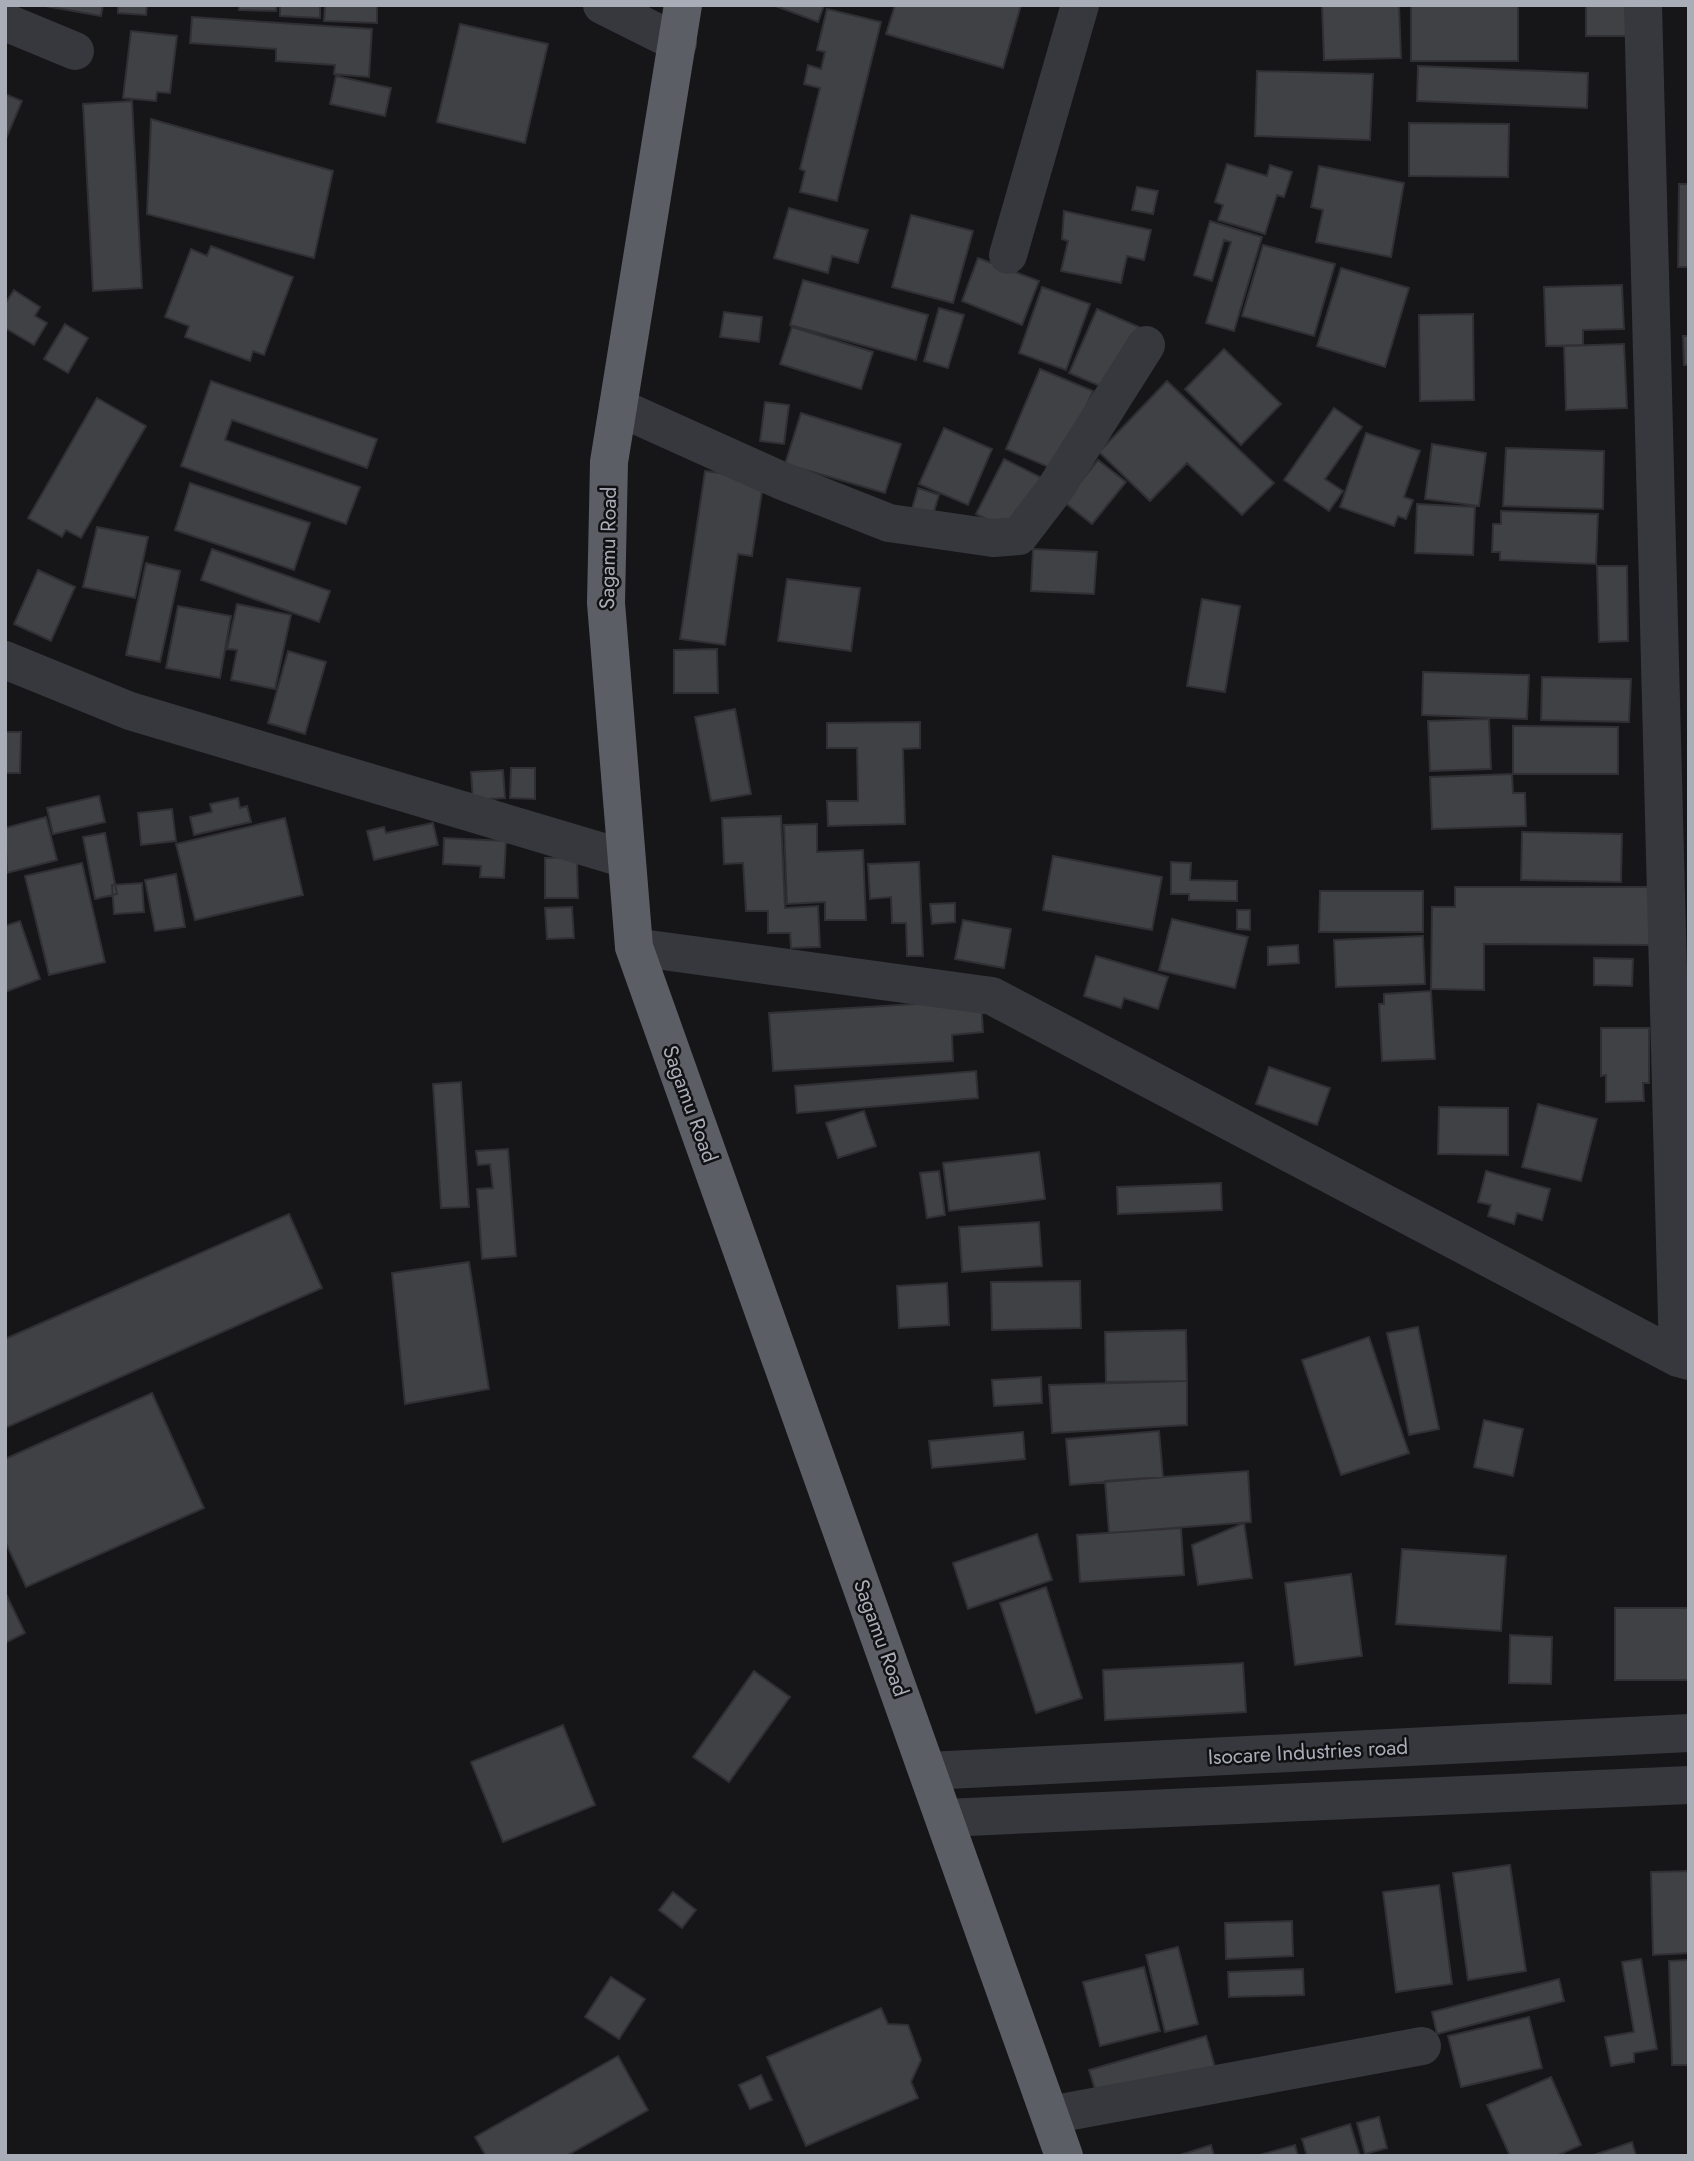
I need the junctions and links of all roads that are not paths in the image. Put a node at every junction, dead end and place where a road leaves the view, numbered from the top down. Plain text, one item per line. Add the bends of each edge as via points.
1 (602, 5) edge
2 (683, 5) edge
3 (1080, 5) edge
4 (1643, 5) edge
5 (5, 22) edge
6 (678, 43) junction
7 (75, 51) dead end
8 (1008, 255) dead end
9 (1146, 345) dead end
10 (618, 407) junction
11 (5, 660) edge
12 (626, 859) junction
13 (634, 947) junction
14 (1684, 1360) edge
15 (1689, 1733) edge
16 (928, 1771) junction
17 (1689, 1785) edge
18 (945, 1818) junction
19 (1422, 2046) dead end
20 (1050, 2115) junction
21 (1065, 2156) edge

1 - 6 street
2 - 6 highway, Sagamu Road
3 - 8 street
4 - 14 street
5 - 7 street
6 - 10 highway, Sagamu Road
9 - 10 street via 1055,489 1018,536 993,538 889,523
10 - 12 highway, Sagamu Road via 609,461 606,603
11 - 12 street via 130,711
12 - 13 highway, Sagamu Road
13 - 14 street via 992,996
13 - 16 highway, Sagamu Road
15 - 16 street, Isocare Industries road
16 - 18 highway, Sagamu Road
17 - 18 street
18 - 20 highway, Sagamu Road
19 - 20 street
20 - 21 highway, Sagamu Road

